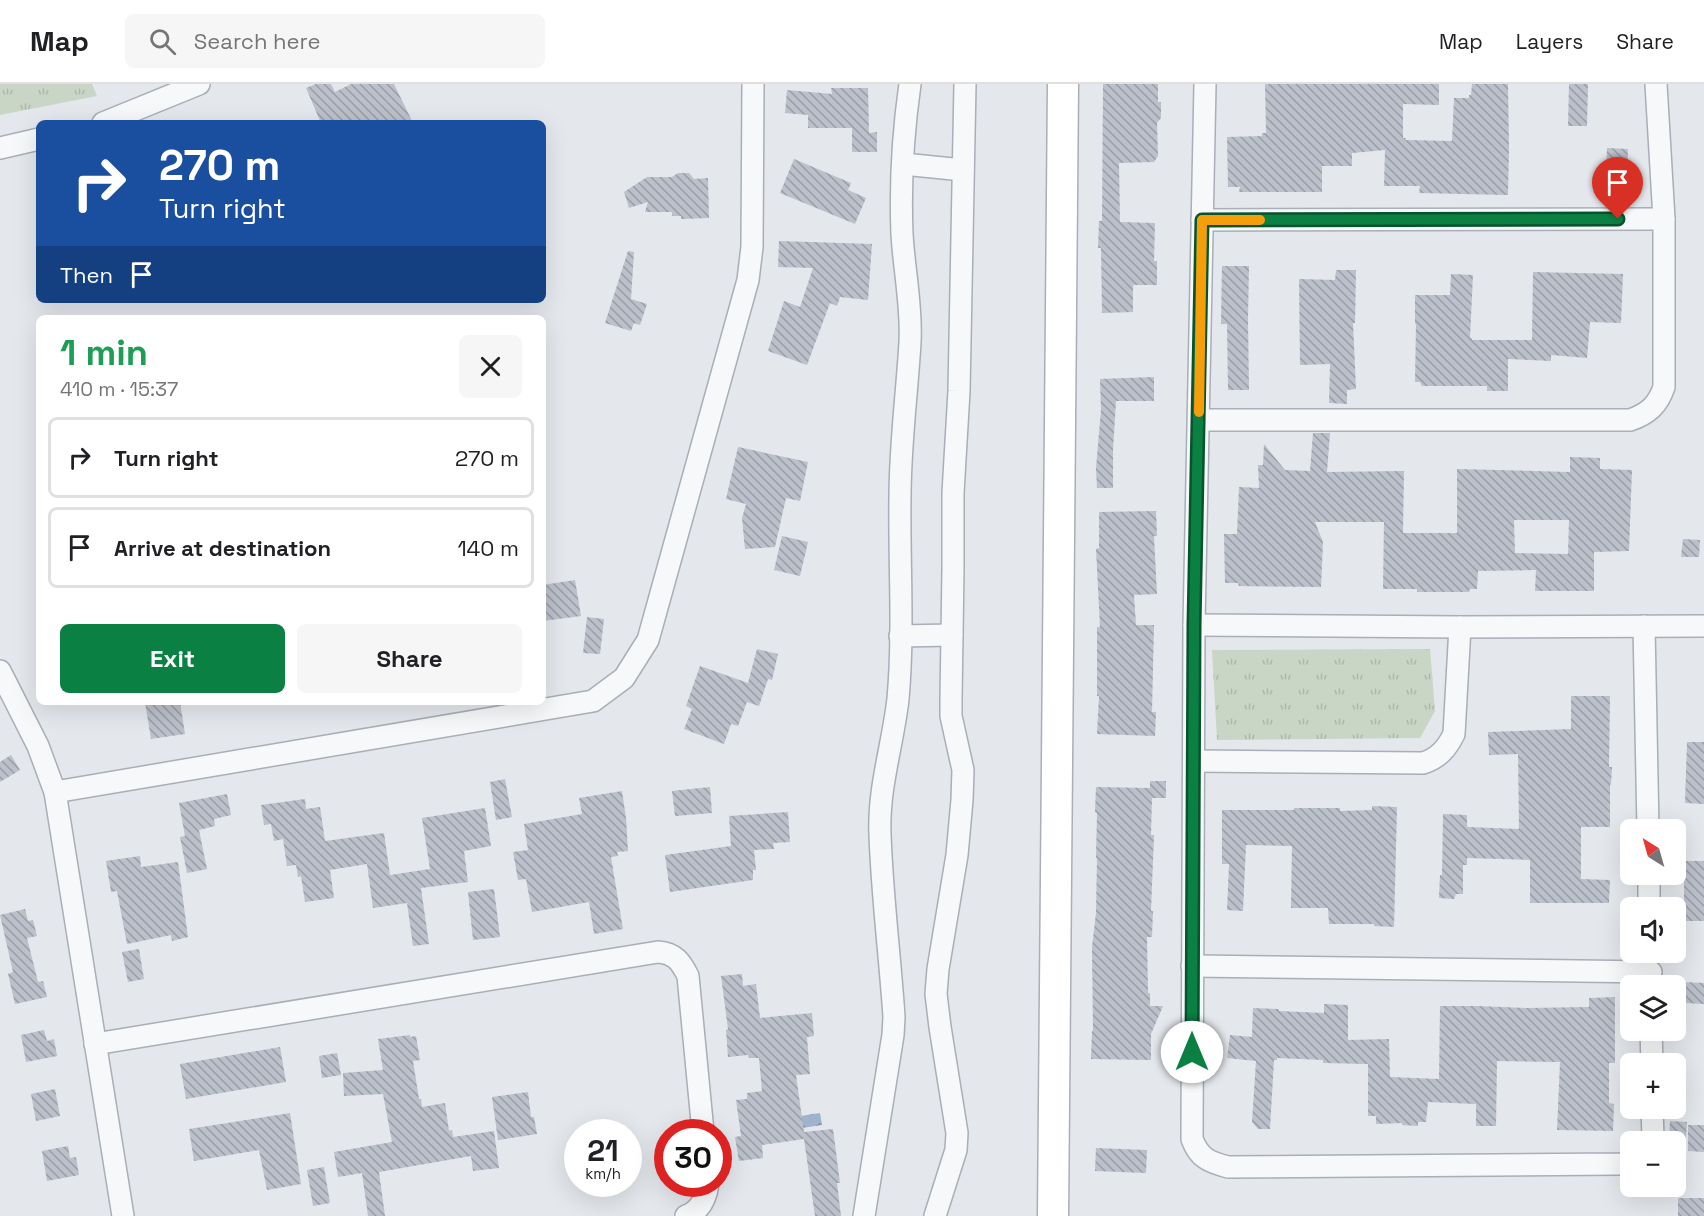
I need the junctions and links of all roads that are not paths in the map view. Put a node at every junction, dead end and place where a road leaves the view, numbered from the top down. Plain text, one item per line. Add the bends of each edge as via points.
1 (199, 84) edge
2 (753, 84) edge
3 (910, 84) edge
4 (964, 84) edge
5 (1063, 84) edge
6 (1205, 84) edge
7 (1656, 84) edge
8 (110, 120) edge
9 (36, 140) edge
10 (0, 148) edge
11 (903, 164) junction
12 (963, 171) junction
13 (1664, 219) junction
14 (1202, 220) junction
15 (1199, 420) junction
16 (1194, 625) junction
17 (1644, 626) junction
18 (1704, 626) edge
19 (1461, 627) junction
20 (952, 635) junction
21 (900, 636) junction
22 (0, 671) edge
23 (1194, 761) junction
24 (55, 792) junction
25 (1648, 819) edge
26 (1192, 966) junction
27 (1651, 970) edge
28 (95, 1044) junction
29 (703, 1119) edge
30 (1620, 1163) edge
31 (705, 1197) edge
32 (123, 1216) edge
33 (686, 1216) edge
34 (864, 1216) edge
35 (935, 1216) edge
36 (1053, 1216) edge

1 - 8 street
2 - 24 street via 752,247 748,280 648,640 624,678 593,701
3 - 11 street
4 - 12 street
5 - 36 main road
6 - 14 street
7 - 13 street
9 - 10 street
11 - 12 street
11 - 21 street via 902,234 910,339 901,441
12 - 20 street
13 - 14 street
13 - 15 street via 1664,387 1660,399 1642,416 1630,420
14 - 15 street
15 - 16 street
16 - 19 street
16 - 23 street
17 - 18 street
17 - 19 street
17 - 25 street
19 - 23 street via 1454,734 1432,760
20 - 21 street
20 - 35 street via 951,716 963,770 957,855 936,994 957,1133 954,1159
21 - 34 street via 897,699 880,832 894,1017
22 - 24 street via 38,746
23 - 26 street
24 - 28 street
26 - 27 street
26 - 30 street via 1192,1138 1195,1149 1215,1164 1240,1167
28 - 29 street via 667,952 676,957 688,976
28 - 32 street
31 - 33 street

